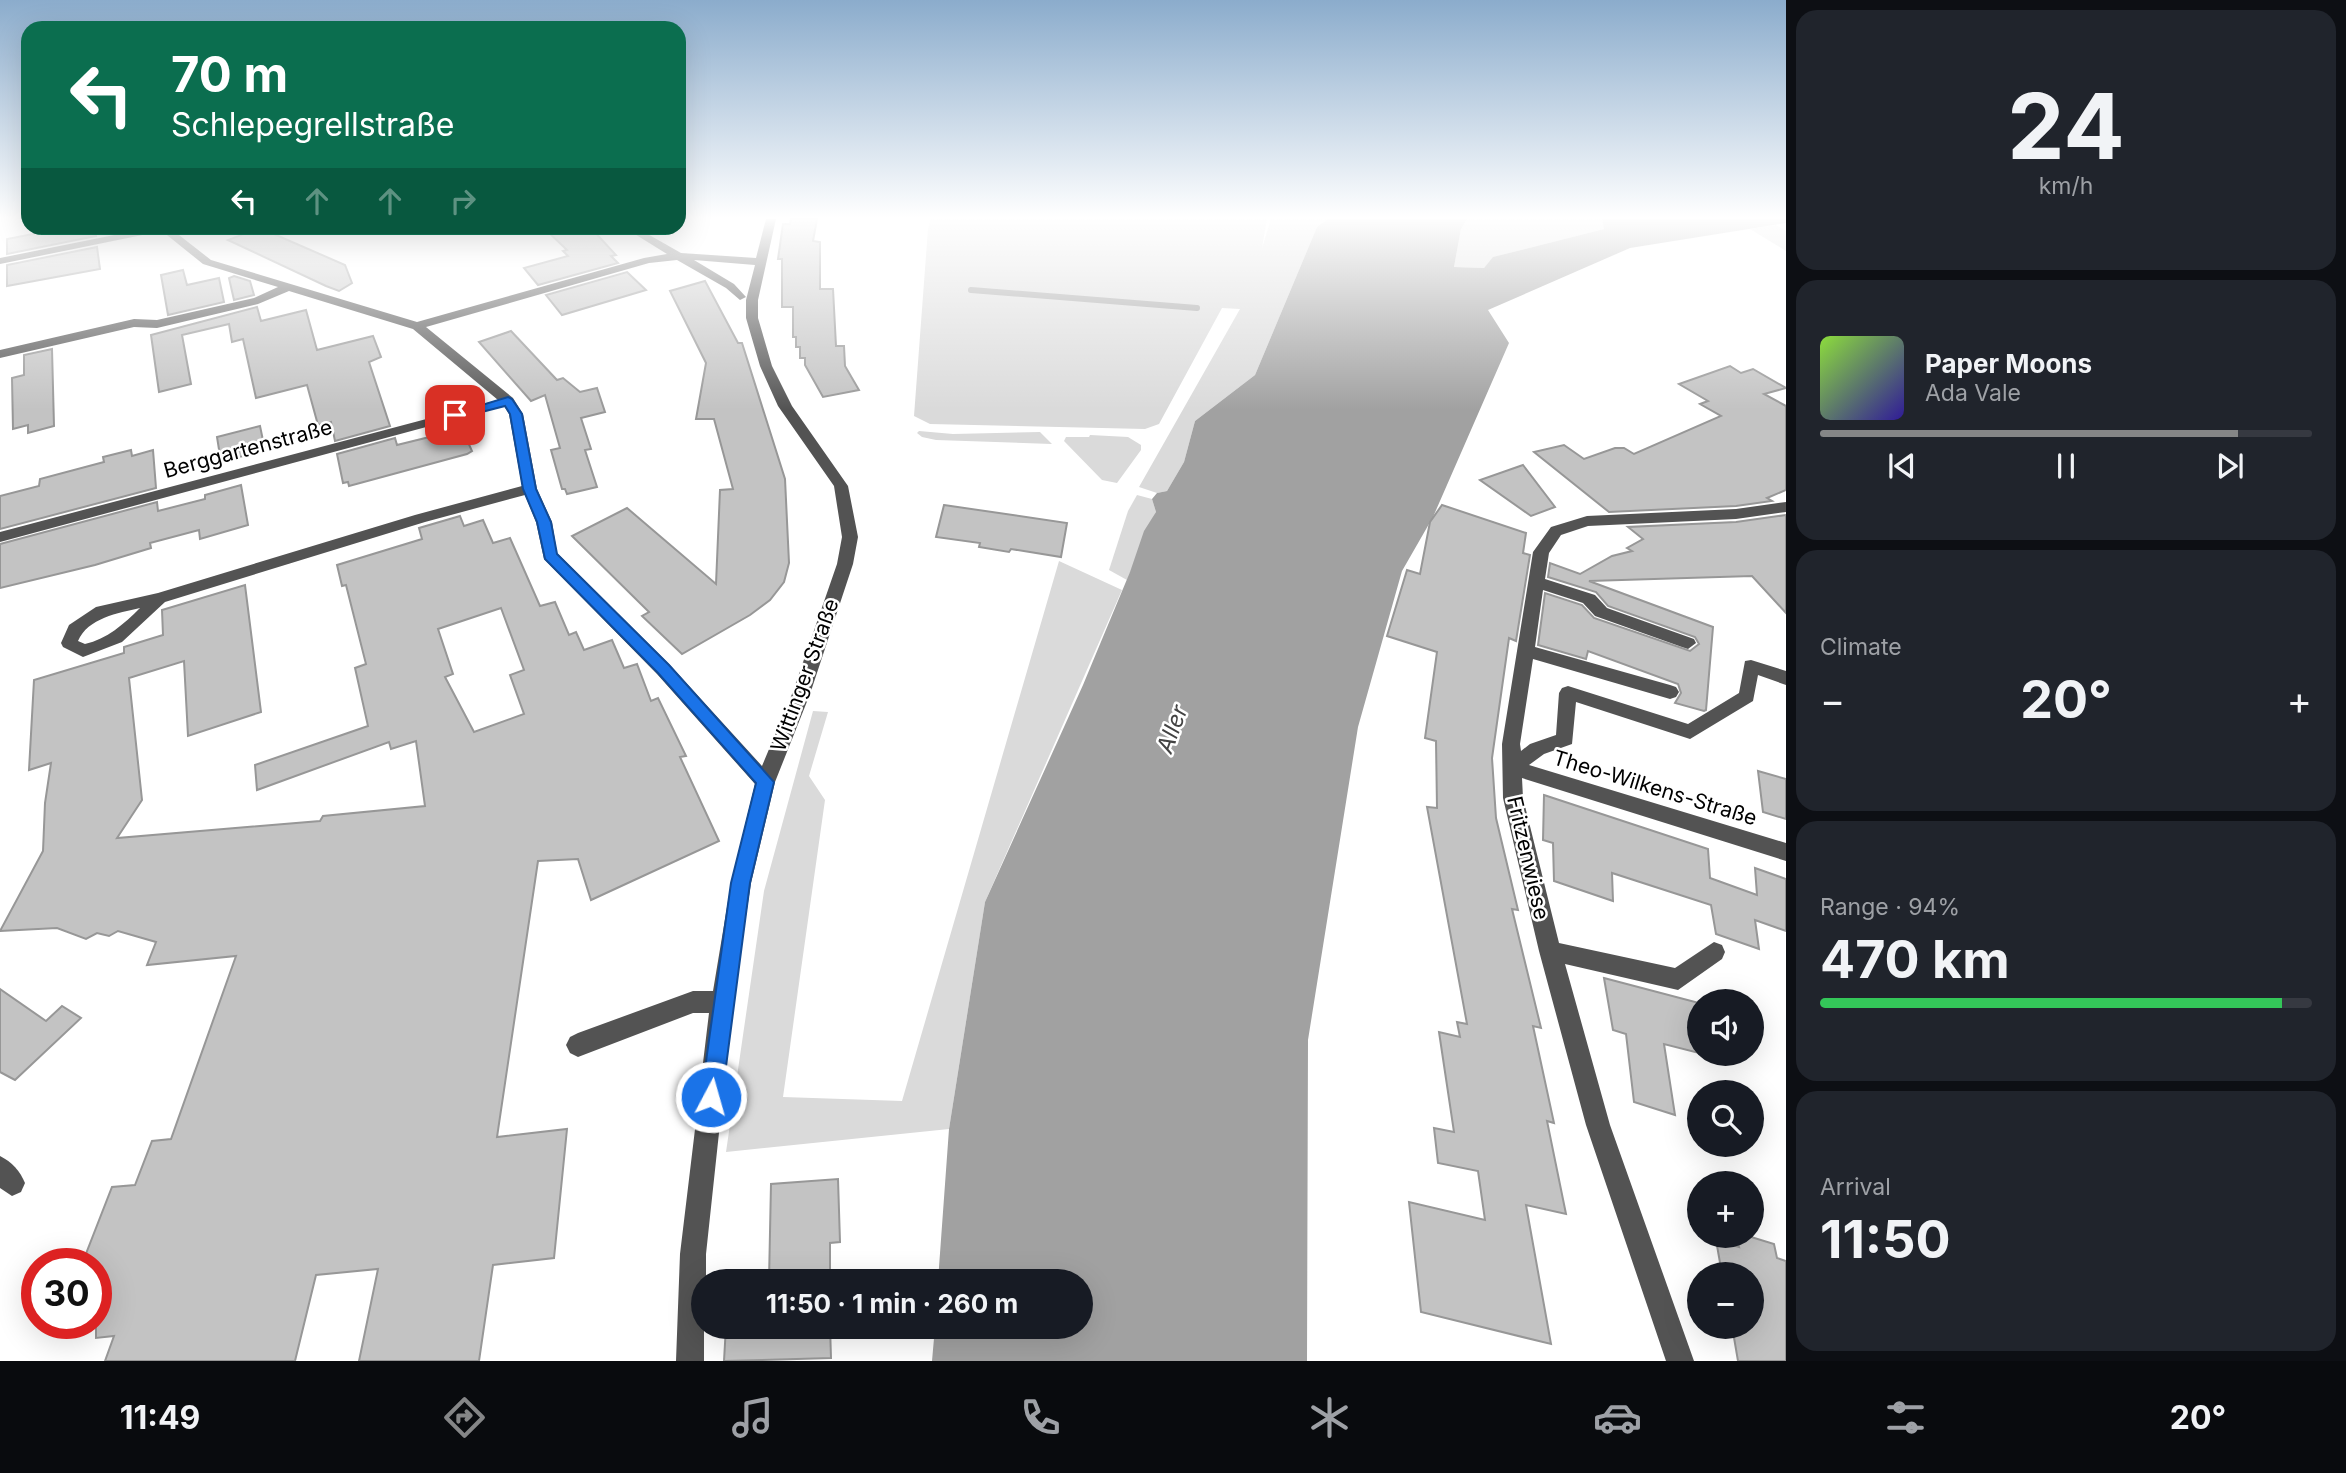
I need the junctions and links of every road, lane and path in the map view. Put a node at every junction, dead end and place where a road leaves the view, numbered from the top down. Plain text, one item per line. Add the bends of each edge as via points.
1 (273, 283) edge
2 (569, 283) edge
3 (724, 283) edge
4 (756, 283) edge
5 (288, 287) junction
6 (740, 297) dead end
7 (417, 326) junction
8 (0, 354) edge
9 (508, 401) junction
10 (530, 489) junction
11 (1786, 507) edge
12 (0, 537) edge
13 (1536, 582) junction
14 (159, 598) junction
15 (1688, 643) dead end
16 (1525, 651) junction
17 (1786, 678) edge
18 (1670, 692) dead end
19 (1511, 767) junction
20 (765, 782) junction
21 (1786, 852) edge
22 (1550, 951) junction
23 (1714, 952) dead end
24 (722, 1002) junction
25 (578, 1045) dead end
26 (690, 1361) edge
27 (1680, 1361) edge

1 - 5 street
2 - 7 street
3 - 6 street
4 - 20 street, Wittinger Straße via 752,318 766,366 785,406 841,486 850,537 801,694
5 - 7 street
5 - 8 street via 245,304 158,324 134,323
7 - 9 street
9 - 10 street via 516,414
9 - 12 street, Berggartenstraße
10 - 14 street via 393,525
10 - 20 street via 544,522 550,555 655,660
11 - 13 street, Fritzenwiese via 1587,522 1556,531 1541,552
13 - 15 street via 1589,599 1601,612
13 - 16 street, Fritzenwiese
14 - 14 street via 94,615 75,629 69,643 83,651 103,647
16 - 18 street
16 - 19 street, Fritzenwiese
17 - 19 street via 1751,666 1747,696 1690,732 1568,693 1565,739 1537,749
19 - 21 street, Theo-Wilkens-Straße
19 - 22 street, Fritzenwiese via 1513,798
20 - 24 street, Wittinger Straße via 741,883
22 - 23 street via 1678,979
22 - 27 street, Fritzenwiese via 1598,1125
24 - 25 street via 693,1002
24 - 26 street, Wittinger Straße via 694,1254

